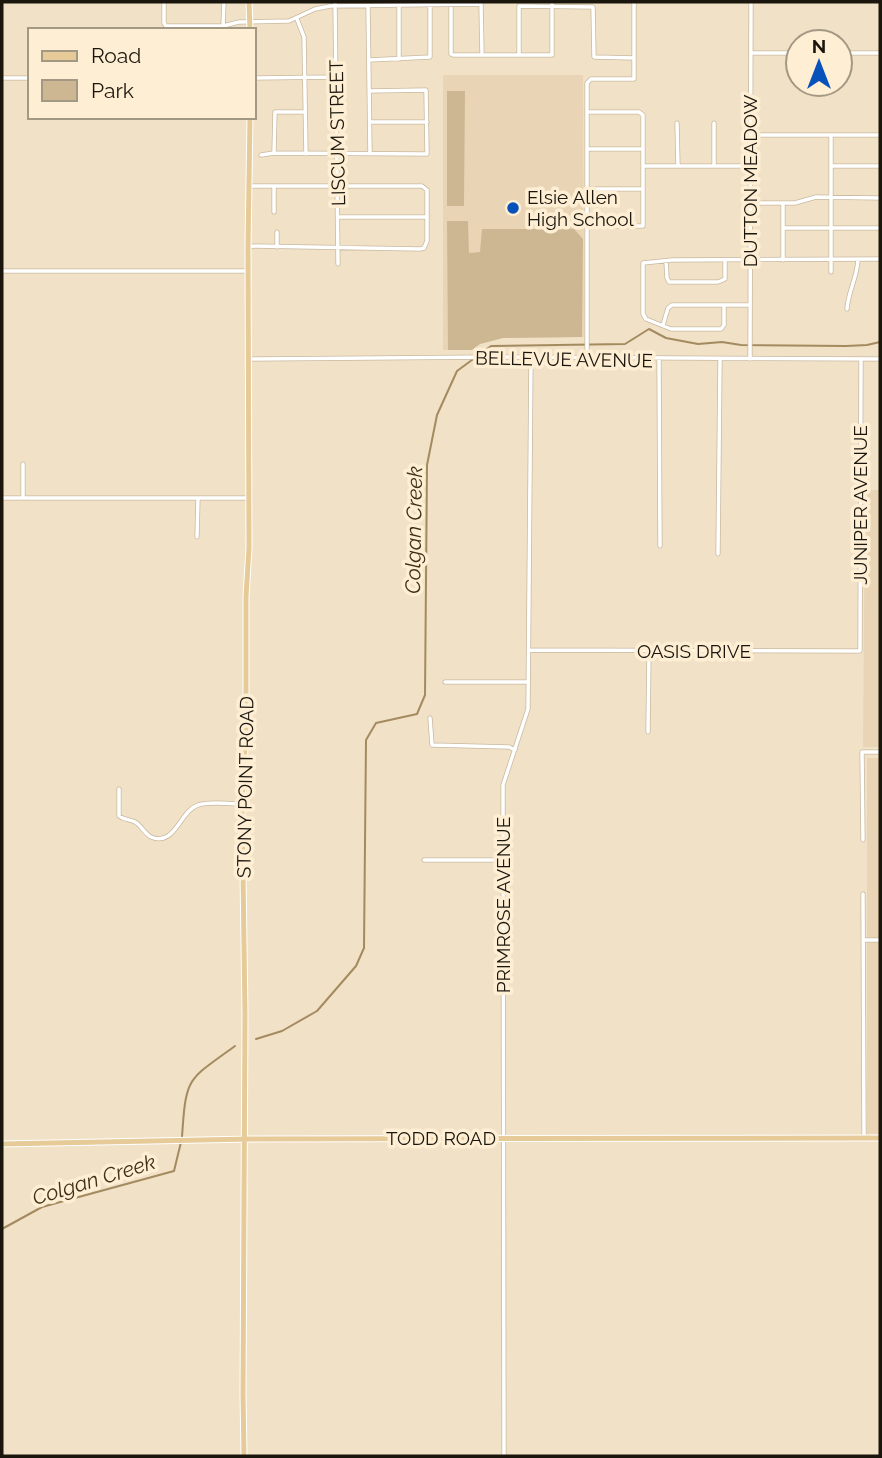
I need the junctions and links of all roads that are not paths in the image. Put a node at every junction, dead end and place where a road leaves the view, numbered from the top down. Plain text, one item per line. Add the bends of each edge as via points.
1 (164, 2) edge
2 (224, 2) edge
3 (249, 2) edge
4 (634, 2) edge
5 (751, 2) edge
6 (335, 4) edge
7 (451, 4) edge
8 (552, 4) edge
9 (368, 6) junction
10 (399, 6) junction
11 (430, 6) junction
12 (298, 19) junction
13 (250, 22) junction
14 (223, 26) junction
15 (250, 28) edge
16 (751, 53) junction
17 (784, 53) edge
18 (854, 53) edge
19 (880, 53) edge
20 (482, 55) junction
21 (519, 55) junction
22 (634, 58) junction
23 (399, 59) junction
24 (369, 60) junction
25 (304, 77) junction
26 (336, 77) junction
27 (2, 78) edge
28 (28, 78) edge
29 (256, 78) edge
30 (369, 91) junction
31 (305, 112) junction
32 (588, 112) junction
33 (250, 119) edge
34 (370, 122) junction
35 (426, 122) junction
36 (677, 123) dead end
37 (714, 123) dead end
38 (751, 135) junction
39 (880, 135) edge
40 (831, 136) junction
41 (587, 149) junction
42 (642, 149) junction
43 (274, 153) junction
44 (306, 154) junction
45 (338, 154) junction
46 (370, 154) junction
47 (261, 155) dead end
48 (644, 166) junction
49 (678, 166) junction
50 (714, 166) junction
51 (751, 166) junction
52 (831, 166) junction
53 (880, 166) edge
54 (249, 186) junction
55 (274, 186) junction
56 (338, 186) junction
57 (588, 189) junction
58 (642, 189) junction
59 (831, 197) junction
60 (880, 198) edge
61 (751, 203) junction
62 (783, 203) junction
63 (274, 212) dead end
64 (427, 217) junction
65 (338, 218) junction
66 (588, 226) junction
67 (831, 228) junction
68 (880, 228) edge
69 (783, 229) junction
70 (277, 232) dead end
71 (248, 246) junction
72 (277, 247) junction
73 (338, 249) junction
74 (880, 259) edge
75 (725, 260) junction
76 (751, 260) junction
77 (782, 260) junction
78 (831, 260) junction
79 (858, 260) junction
80 (666, 261) junction
81 (338, 264) dead end
82 (2, 271) edge
83 (248, 271) junction
84 (831, 272) dead end
85 (724, 305) junction
86 (750, 305) junction
87 (847, 309) dead end
88 (663, 325) junction
89 (531, 357) junction
90 (587, 357) junction
91 (248, 359) junction
92 (750, 359) junction
93 (880, 359) edge
94 (659, 360) junction
95 (720, 360) junction
96 (861, 360) junction
97 (23, 464) dead end
98 (2, 498) edge
99 (23, 498) junction
100 (198, 498) junction
101 (249, 498) junction
102 (197, 537) dead end
103 (660, 546) dead end
104 (718, 554) dead end
105 (529, 650) junction
106 (649, 651) junction
107 (860, 651) joint
108 (445, 681) dead end
109 (528, 682) junction
110 (430, 718) dead end
111 (648, 732) dead end
112 (515, 750) junction
113 (880, 752) edge
114 (119, 789) dead end
115 (242, 804) junction
116 (863, 840) dead end
117 (424, 860) dead end
118 (503, 860) junction
119 (863, 894) dead end
120 (864, 940) junction
121 (880, 940) edge
122 (504, 1138) junction
123 (864, 1138) junction
124 (880, 1138) edge
125 (244, 1139) junction
126 (2, 1144) edge
127 (244, 1456) edge
128 (504, 1456) edge

1 - 14 street via 166,26
2 - 14 street
3 - 13 main road
4 - 22 street
5 - 16 street, DUTTON MEADOW
6 - 9 street
6 - 12 street
6 - 26 street, LISCUM STREET
7 - 11 street
7 - 20 street via 481,4
7 - 20 street via 451,54
8 - 21 street via 519,6
8 - 21 street via 552,55
8 - 22 street via 593,7 594,57
9 - 10 street
9 - 24 street
10 - 11 street
10 - 23 street
11 - 23 street via 430,57
12 - 13 street
12 - 25 street via 304,37
13 - 14 street
13 - 15 main road
16 - 17 street
16 - 38 street, DUTTON MEADOW
18 - 19 street
20 - 21 street
22 - 32 street via 634,79 588,80
23 - 24 street
24 - 30 street
25 - 26 street
25 - 29 street
25 - 31 street
26 - 45 street, LISCUM STREET
27 - 28 street
30 - 34 street
30 - 35 street via 426,90
31 - 43 street via 275,112
31 - 44 street
32 - 41 street
32 - 42 street via 642,113
33 - 54 main road, STONY POINT ROAD
34 - 35 street
34 - 46 street
35 - 46 street via 427,154
36 - 49 street
37 - 50 street
38 - 40 street
38 - 51 street, DUTTON MEADOW
39 - 40 street
40 - 52 street
41 - 42 street
41 - 57 street
42 - 48 street
43 - 44 street
43 - 47 street
44 - 45 street
45 - 46 street
45 - 56 street, LISCUM STREET
48 - 49 street
48 - 58 street
49 - 50 street
50 - 51 street
51 - 61 street, DUTTON MEADOW
52 - 53 street
52 - 59 street
54 - 55 street
54 - 71 main road, STONY POINT ROAD
55 - 56 street
55 - 63 street
56 - 64 street via 422,186 427,190
56 - 65 street, LISCUM STREET
57 - 58 street
57 - 66 street
58 - 66 street via 643,226
59 - 60 street
59 - 62 street
59 - 67 street
61 - 62 street
61 - 76 street, DUTTON MEADOW
62 - 69 street
64 - 65 street
64 - 73 street via 424,248
65 - 73 street, LISCUM STREET
66 - 90 street
67 - 68 street
67 - 69 street
67 - 78 street
69 - 77 street
70 - 72 street
71 - 72 street
71 - 83 main road, STONY POINT ROAD
72 - 73 street
73 - 81 street, LISCUM STREET
74 - 79 street
75 - 76 street
75 - 80 street
75 - 80 street via 725,279 718,282 669,282
76 - 77 street
76 - 86 street, DUTTON MEADOW
77 - 78 street
78 - 79 street
78 - 84 street
79 - 87 street
80 - 88 street via 643,263 644,315
82 - 83 street
83 - 91 main road, STONY POINT ROAD
85 - 86 street
85 - 88 street via 672,305
85 - 88 street via 721,329 676,330
86 - 92 street, DUTTON MEADOW
89 - 90 street, BELLEVUE AVENUE
89 - 91 street, BELLEVUE AVENUE
89 - 105 street, PRIMROSE AVENUE
90 - 94 street, BELLEVUE AVENUE
91 - 101 main road, STONY POINT ROAD
92 - 95 street, BELLEVUE AVENUE
92 - 96 street, BELLEVUE AVENUE
93 - 96 street, BELLEVUE AVENUE
94 - 95 street, BELLEVUE AVENUE
94 - 103 street
95 - 104 street
96 - 107 street, JUNIPER AVENUE
97 - 99 street
98 - 99 street
99 - 100 street
100 - 101 street
100 - 102 street
101 - 115 main road, STONY POINT ROAD
105 - 106 street, OASIS DRIVE
105 - 109 street, PRIMROSE AVENUE
106 - 107 street, OASIS DRIVE
106 - 111 street
108 - 109 street
109 - 112 street, PRIMROSE AVENUE via 528,709
110 - 112 street via 432,745
112 - 118 street, PRIMROSE AVENUE via 503,785
113 - 116 street via 862,752
114 - 115 street via 119,816 154,838 170,835 199,804
115 - 125 main road, STONY POINT ROAD
117 - 118 street
118 - 122 street, PRIMROSE AVENUE
119 - 120 street
120 - 121 street
120 - 123 street
122 - 123 main road, TODD ROAD
122 - 125 main road, TODD ROAD
122 - 128 street, PRIMROSE AVENUE
123 - 124 main road, TODD ROAD
125 - 126 main road, TODD ROAD
125 - 127 main road, STONY POINT ROAD

